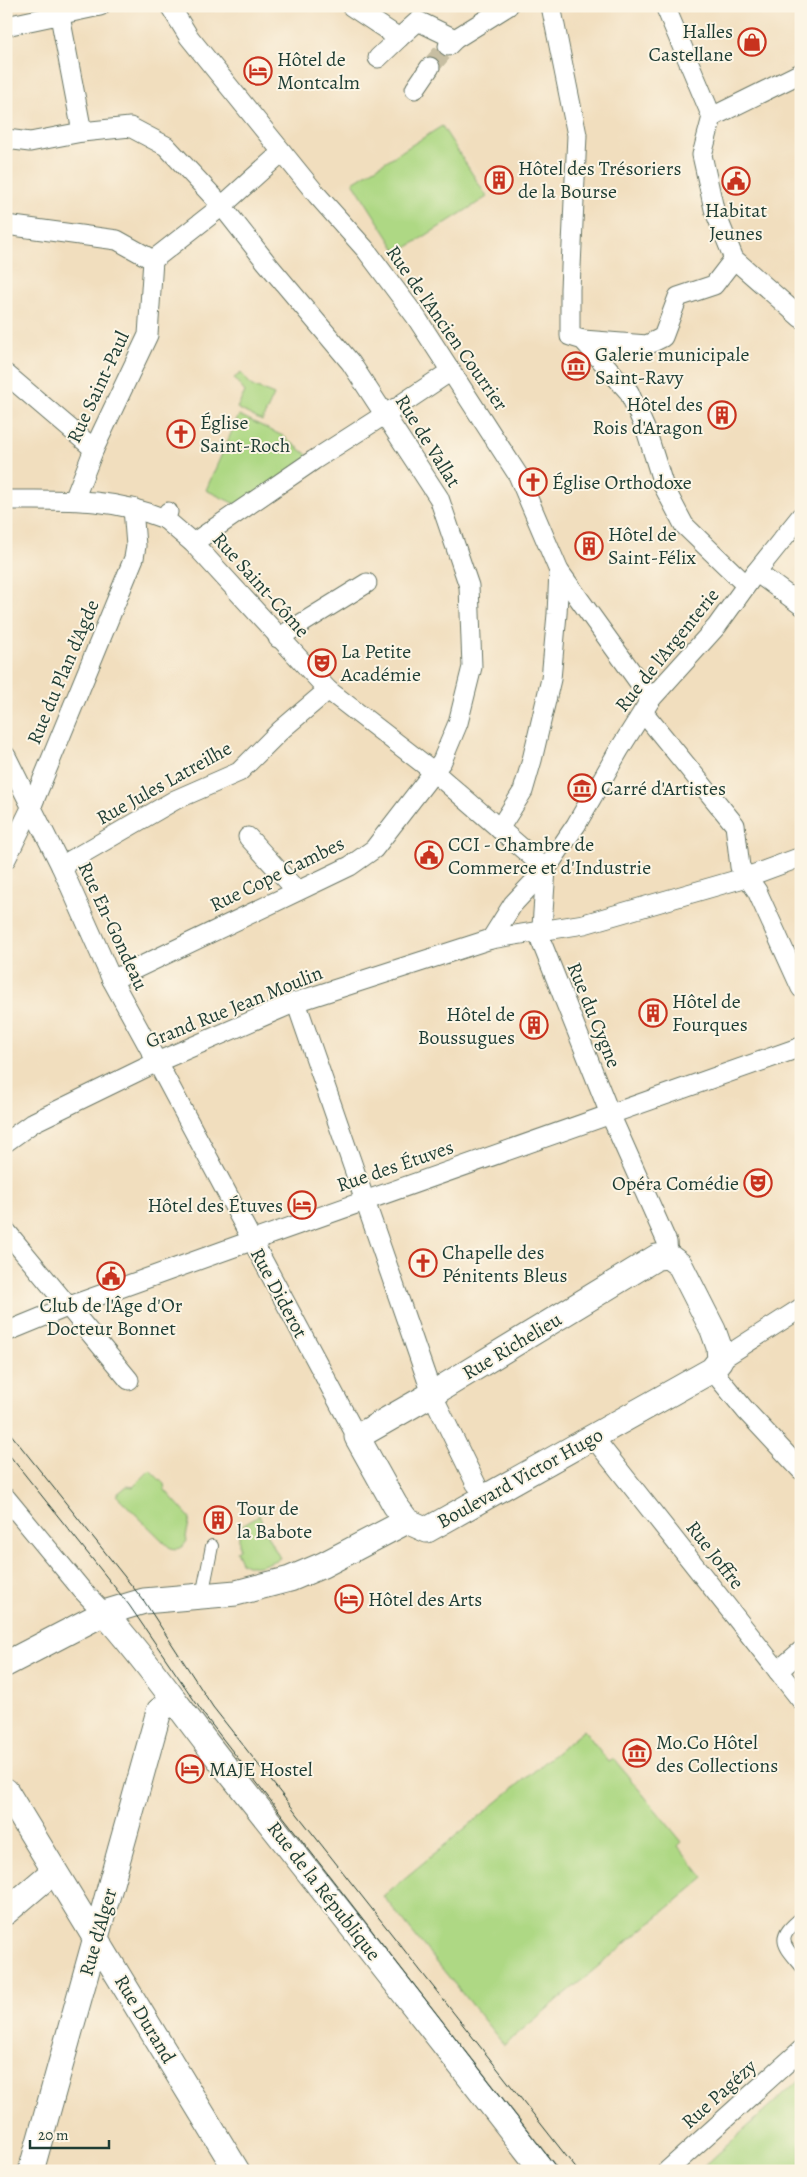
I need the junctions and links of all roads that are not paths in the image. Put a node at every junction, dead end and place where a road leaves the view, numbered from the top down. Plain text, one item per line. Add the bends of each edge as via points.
1 (100, 6) edge
2 (170, 6) edge
3 (351, 6) edge
4 (508, 6) edge
5 (551, 6) edge
6 (665, 6) edge
7 (60, 16) junction
8 (6, 26) edge
9 (399, 38) junction
10 (378, 58) dead end
11 (430, 68) tunnel mouth
12 (801, 73) edge
13 (415, 89) dead end
14 (712, 117) junction
15 (82, 132) junction
16 (6, 139) edge
17 (282, 152) junction
18 (222, 206) junction
19 (6, 225) edge
20 (734, 259) junction
21 (153, 260) junction
22 (801, 318) edge
23 (577, 338) junction
24 (451, 371) junction
25 (6, 374) edge
26 (395, 409) junction
27 (94, 449) junction
28 (6, 500) edge
29 (74, 500) junction
30 (133, 508) junction
31 (801, 516) edge
32 (193, 543) junction
33 (559, 572) junction
34 (751, 578) junction
35 (367, 583) dead end
36 (801, 604) edge
37 (278, 638) junction
38 (328, 690) junction
39 (647, 706) junction
40 (6, 756) edge
41 (434, 772) junction
42 (31, 808) junction
43 (499, 829) junction
44 (248, 837) dead end
45 (801, 857) edge
46 (6, 859) edge
47 (61, 866) junction
48 (546, 869) junction
49 (747, 877) junction
50 (297, 891) junction
51 (540, 931) junction
52 (491, 939) junction
53 (112, 980) junction
54 (801, 988) edge
55 (296, 1002) junction
56 (801, 1047) edge
57 (157, 1062) junction
58 (610, 1114) junction
59 (6, 1142) edge
60 (364, 1201) junction
61 (6, 1231) edge
62 (251, 1241) junction
63 (668, 1256) junction
64 (67, 1307) junction
65 (801, 1308) edge
66 (6, 1332) edge
67 (716, 1365) junction
68 (129, 1380) dead end
69 (432, 1394) junction
70 (357, 1437) junction
71 (593, 1437) junction
72 (801, 1470) edge
73 (476, 1484) dead end
74 (6, 1498) edge
75 (407, 1521) junction
76 (212, 1546) dead end
77 (202, 1596) junction
78 (104, 1613) junction
79 (801, 1651) edge
80 (6, 1664) edge
81 (778, 1671) junction
82 (174, 1700) junction
83 (801, 1700) edge
84 (6, 1791) edge
85 (54, 1871) junction
86 (6, 1912) edge
87 (801, 1918) edge
88 (96, 1940) junction
89 (801, 1966) edge
90 (801, 2050) edge
91 (31, 2171) edge
92 (237, 2171) edge
93 (543, 2171) edge
94 (667, 2171) edge

1 - 7 street
2 - 17 street, Rue de l'Ancien Courrier via 190,37
3 - 9 street
4 - 9 street via 452,42 418,21
5 - 23 street via 576,135 570,289
6 - 14 street
7 - 8 street
7 - 15 street
9 - 10 street
11 - 13 street
12 - 14 street
14 - 20 street via 702,155 714,209
15 - 16 street, Rue de Vallat via 30,142
15 - 18 street, Rue de Vallat via 130,127 166,146
17 - 18 street
17 - 24 street, Rue de l'Ancien Courrier via 366,250
18 - 21 street
18 - 26 street, Rue de Vallat via 351,362
19 - 21 street via 117,240
20 - 22 street
20 - 23 street via 714,285 678,297 663,337 647,345
21 - 27 street, Rue Saint-Paul via 148,335
23 - 34 street via 629,392 664,487 684,525
24 - 26 street
24 - 33 street, Rue de l'Ancien Courrier via 518,475
25 - 27 street
26 - 32 street
26 - 41 street, Rue de Vallat via 439,498 469,586 472,667 458,723
27 - 29 street, Rue Saint-Paul
28 - 29 street
29 - 30 street
30 - 32 street, Rue Saint-Côme via 166,516
30 - 42 street, Rue du Plan d'Agde via 135,552
31 - 34 street, Rue de l'Argenterie
32 - 37 street, Rue Saint-Côme
33 - 39 street, Rue de l'Ancien Courrier
33 - 43 street via 551,679 523,791
34 - 36 street
34 - 39 street, Rue de l'Argenterie via 717,626
35 - 37 street
37 - 38 street, Rue Saint-Côme
38 - 41 street, Rue Saint-Côme
38 - 47 street, Rue Jules Latreilhe via 239,772 175,800
39 - 48 street, Rue de l'Argenterie via 576,826
39 - 49 street, Rue de l'Ancien Courrier via 735,825 740,867
40 - 42 street, Rue En-Gondeau
41 - 43 street, Rue Saint-Côme
41 - 50 street, Rue Cope Cambes via 374,849 350,866
42 - 46 street, Rue du Plan d'Agde
42 - 47 street, Rue En-Gondeau
43 - 48 street, Rue Saint-Côme
44 - 50 street
45 - 49 street, Grand Rue Jean Moulin
47 - 53 street, Rue En-Gondeau
48 - 51 street, Rue du Cygne
48 - 52 street via 514,904
49 - 51 street, Grand Rue Jean Moulin via 584,924
49 - 54 street, Rue de l'Ancien Courrier via 757,891
50 - 53 street, Rue Cope Cambes
51 - 52 street, Grand Rue Jean Moulin
51 - 58 street, Rue du Cygne via 540,940
52 - 55 street, Grand Rue Jean Moulin
53 - 57 street, Rue En-Gondeau
55 - 57 street, Grand Rue Jean Moulin
55 - 60 street
56 - 58 street, Rue des Étuves
57 - 59 street, Grand Rue Jean Moulin via 34,1122
57 - 62 street, Rue Diderot
58 - 60 street, Rue des Étuves
58 - 63 street, Rue du Cygne via 667,1242
60 - 62 street, Rue des Étuves
60 - 69 street
61 - 64 street
62 - 64 street, Rue des Étuves
62 - 70 street, Rue Diderot
63 - 67 street via 680,1264 713,1330 719,1346
63 - 69 street, Rue Richelieu via 657,1257
64 - 66 street, Rue des Étuves
64 - 68 street
65 - 67 street, Boulevard Victor Hugo
67 - 71 street, Boulevard Victor Hugo
67 - 72 street via 746,1411
69 - 70 street, Rue Richelieu
69 - 73 street
70 - 75 street, Rue Diderot
71 - 75 street, Boulevard Victor Hugo via 427,1530
71 - 81 street, Rue Joffre
74 - 78 street
75 - 77 street, Boulevard Victor Hugo via 290,1579 236,1594
76 - 77 lane
77 - 78 street, Boulevard Victor Hugo via 144,1600
78 - 80 street, Boulevard Victor Hugo
78 - 82 street, Rue de la République
79 - 81 street
81 - 83 street, Rue Joffre
82 - 88 street, Rue d'Alger via 160,1711
82 - 93 street, Rue de la République
84 - 85 street, Rue Durand
85 - 86 street
85 - 88 street, Rue Durand
87 - 89 lane via 787,1929 784,1937 784,1946
88 - 91 street, Rue d'Alger
88 - 92 street, Rue Durand
90 - 94 street, Rue Pagézy

